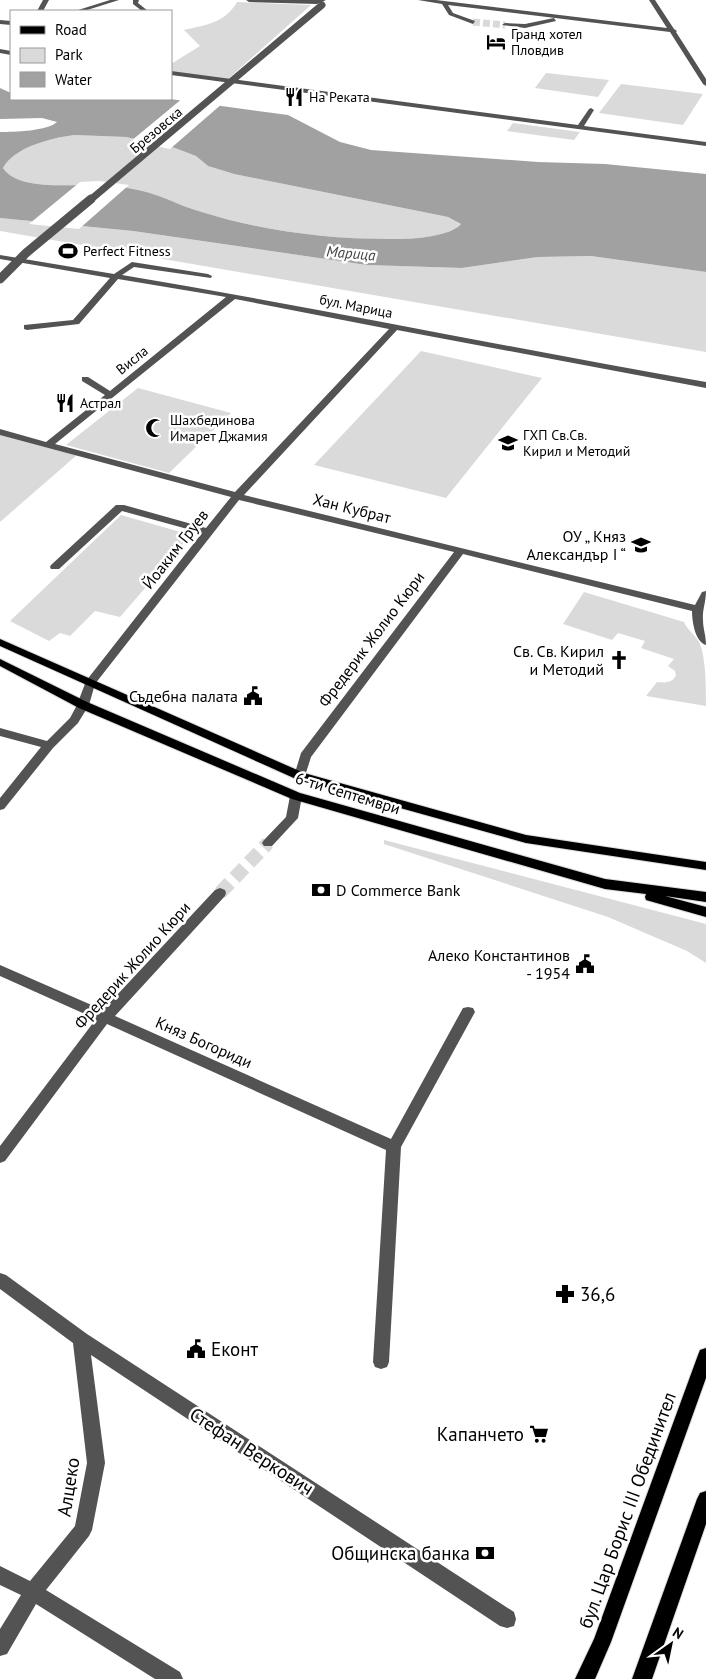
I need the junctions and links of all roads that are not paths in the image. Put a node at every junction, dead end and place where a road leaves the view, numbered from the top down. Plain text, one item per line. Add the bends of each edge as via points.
1 (116, 0) edge
2 (136, 0) edge
3 (249, 0) edge
4 (422, 0) edge
5 (652, 0) edge
6 (325, 2) edge
7 (444, 3) junction
8 (81, 10) edge
9 (144, 10) edge
10 (567, 18) junction
11 (473, 22) tunnel mouth
12 (623, 25) junction
13 (505, 26) tunnel mouth
14 (674, 31) junction
15 (616, 34) dead end
16 (693, 64) junction
17 (706, 66) edge
18 (172, 73) edge
19 (706, 84) edge
20 (591, 110) dead end
21 (580, 127) junction
22 (706, 144) edge
23 (0, 257) edge
24 (116, 276) junction
25 (208, 276) dead end
26 (0, 279) edge
27 (233, 296) junction
28 (27, 327) dead end
29 (394, 328) junction
30 (85, 379) dead end
31 (706, 385) edge
32 (112, 395) junction
33 (0, 432) edge
34 (48, 445) junction
35 (237, 496) junction
36 (209, 532) junction
37 (460, 551) junction
38 (55, 567) dead end
39 (706, 594) edge
40 (698, 609) junction
41 (705, 638) edge
42 (0, 642) edge
43 (0, 662) edge
44 (90, 683) junction
45 (83, 705) junction
46 (0, 732) edge
47 (49, 745) junction
48 (300, 776) junction
49 (296, 796) junction
50 (0, 806) edge
51 (268, 843) tunnel mouth
52 (706, 866) edge
53 (606, 884) junction
54 (220, 893) tunnel mouth
55 (706, 897) edge
56 (706, 912) edge
57 (0, 970) edge
58 (468, 1012) dead end
59 (104, 1017) junction
60 (394, 1147) junction
61 (0, 1157) edge
62 (0, 1280) edge
63 (82, 1339) junction
64 (706, 1355) edge
65 (381, 1362) dead end
66 (706, 1499) edge
67 (0, 1575) edge
68 (33, 1592) junction
69 (507, 1619) dead end
70 (602, 1642) junction
71 (0, 1646) edge
72 (172, 1679) edge
73 (574, 1679) edge
74 (585, 1679) edge
75 (642, 1679) edge

1 - 8 street
2 - 9 street via 135,3
3 - 6 street
4 - 7 street
5 - 14 street
6 - 26 street, Брезовска, bridge via 26,253
7 - 10 street
7 - 11 street via 451,14
10 - 12 street
10 - 13 street via 525,26
12 - 14 street
12 - 15 street
14 - 16 street
16 - 17 street
16 - 19 street
18 - 21 street
20 - 21 street
21 - 22 street
23 - 24 street, бул. Марица
24 - 25 street via 132,264
24 - 27 street, бул. Марица
24 - 28 street via 76,322
27 - 29 street, бул. Марица
27 - 32 street, Висла
29 - 31 street, бул. Марица
29 - 35 street, Йоаким Груев
30 - 32 street
32 - 34 street, Висла
33 - 34 street, Хан Кубрат
34 - 35 street, Хан Кубрат
35 - 36 street, Йоаким Груев
35 - 37 street, Хан Кубрат
36 - 38 street via 120,507
36 - 44 street, Йоаким Груев
37 - 40 street, Хан Кубрат
37 - 48 street, Фредерик Жолио Кюри via 305,756
39 - 40 street
40 - 41 street via 697,622
42 - 44 main road, 6-ти Септември
43 - 45 main road, 6-ти Септември
44 - 45 street, Йоаким Груев
44 - 48 main road, 6-ти Септември
45 - 47 street, Йоаким Груев via 74,720
45 - 49 main road, 6-ти Септември
46 - 47 street
47 - 50 street, Йоаким Груев
48 - 52 main road, 6-ти Септември via 526,839
49 - 51 street via 292,818
49 - 53 main road, 6-ти Септември
53 - 55 main road, 6-ти Септември
53 - 56 main road
54 - 59 street, Фредерик Жолио Кюри
57 - 59 street, Княз Богориди
58 - 60 street
59 - 60 street, Княз Богориди
59 - 61 street, Фредерик Жолио Кюри
60 - 65 street
62 - 63 street, Стефан Веркович
63 - 68 street, Алцеко via 96,1463 83,1530
63 - 69 street, Стефан Веркович
64 - 70 main road, бул. Цар Борис III Обединител
66 - 75 main road
67 - 68 street
68 - 71 street, Алцеко
68 - 72 street
70 - 73 street
70 - 74 main road, бул. Цар Борис III Обединител

